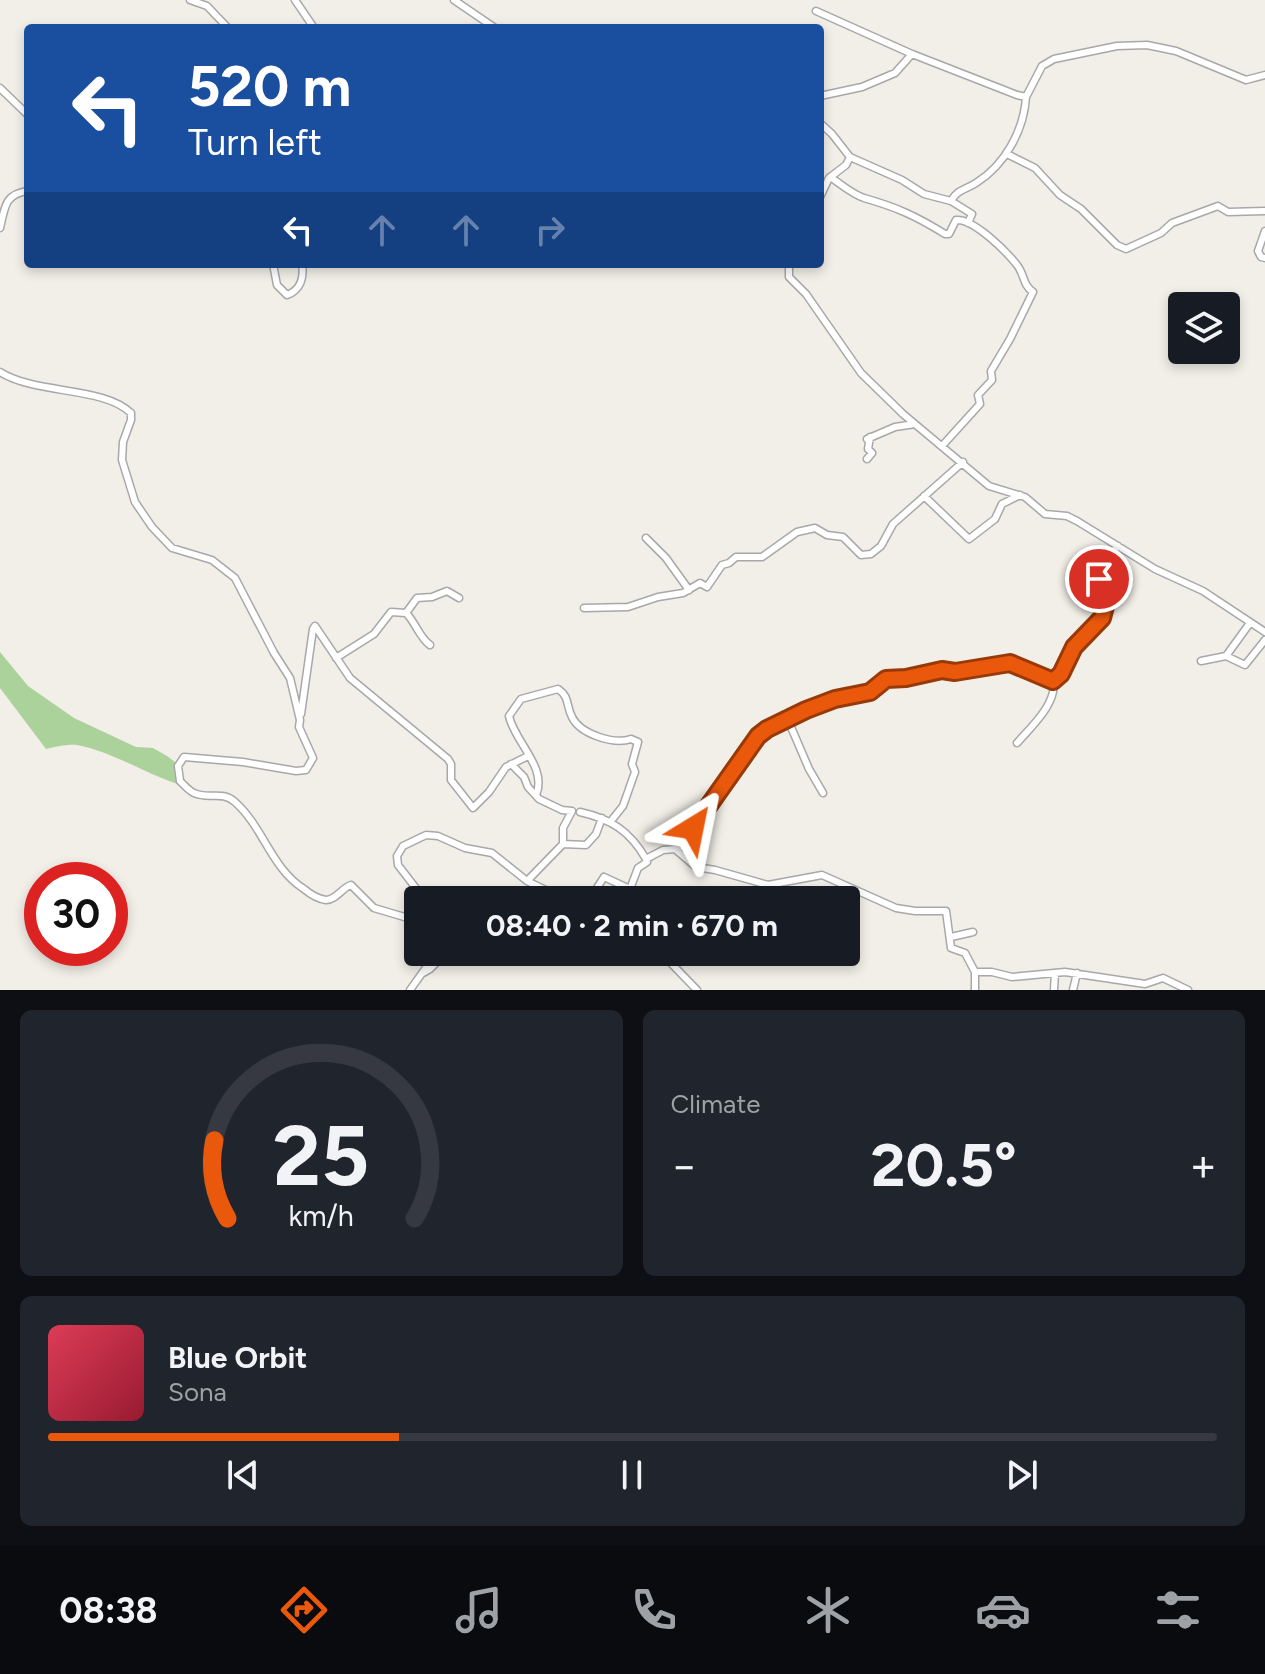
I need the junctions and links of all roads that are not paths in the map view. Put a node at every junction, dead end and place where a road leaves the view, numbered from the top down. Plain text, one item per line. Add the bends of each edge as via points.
1 (190, 0) edge
2 (295, 0) edge
3 (454, 0) edge
4 (816, 11) dead end
5 (224, 24) edge
6 (311, 24) edge
7 (489, 24) edge
8 (912, 54) junction
9 (1265, 75) edge
10 (0, 88) edge
11 (824, 95) edge
12 (1026, 97) junction
13 (24, 111) edge
14 (824, 128) edge
15 (1007, 154) junction
16 (850, 157) junction
17 (830, 177) junction
18 (824, 189) edge
19 (24, 192) edge
20 (951, 201) junction
21 (1265, 211) edge
22 (968, 223) junction
23 (0, 228) edge
24 (1265, 231) edge
25 (1265, 258) edge
26 (274, 268) edge
27 (302, 268) edge
28 (789, 268) edge
29 (0, 372) edge
30 (915, 424) junction
31 (942, 446) junction
32 (867, 459) dead end
33 (963, 462) junction
34 (1020, 495) junction
35 (924, 496) junction
36 (646, 538) dead end
37 (1118, 546) junction
38 (689, 590) junction
39 (459, 598) dead end
40 (584, 608) dead end
41 (406, 613) junction
42 (1250, 623) junction
43 (1265, 632) edge
44 (1265, 640) edge
45 (430, 645) dead end
46 (1226, 656) junction
47 (336, 658) junction
48 (1201, 661) dead end
49 (1053, 681) junction
50 (300, 720) junction
51 (788, 720) junction
52 (1017, 743) dead end
53 (528, 756) junction
54 (511, 764) junction
55 (823, 793) dead end
56 (536, 795) junction
57 (580, 812) dead end
58 (602, 818) junction
59 (611, 821) junction
60 (563, 844) junction
61 (678, 850) junction
62 (646, 859) junction
63 (527, 881) junction
64 (414, 886) edge
65 (537, 886) edge
66 (598, 886) edge
67 (624, 886) edge
68 (631, 886) edge
69 (404, 917) edge
70 (973, 932) dead end
71 (951, 937) junction
72 (426, 966) edge
73 (433, 966) edge
74 (674, 966) edge
75 (975, 972) junction
76 (423, 973) junction
77 (1055, 973) junction
78 (1077, 973) junction
79 (1119, 980) junction
80 (410, 990) edge
81 (697, 990) edge
82 (975, 990) edge
83 (1054, 990) edge
84 (1073, 990) edge
85 (1116, 990) edge
86 (1188, 990) edge

1 - 5 street via 207,6
2 - 6 street
3 - 7 street
4 - 8 street
8 - 11 street via 895,73
8 - 12 street
9 - 12 street via 1246,80 1176,51 1117,46 1054,59 1042,66
10 - 13 street
12 - 15 street
14 - 16 street
15 - 20 street
15 - 21 street via 1035,168 1126,249 1172,223 1218,206 1228,212
16 - 17 street
16 - 20 street via 924,194
17 - 18 street
17 - 22 street via 945,234 956,220
19 - 23 street via 7,199
20 - 22 street via 971,212
22 - 31 street via 1014,261 1034,293 991,371 992,380 978,395 980,404
24 - 25 street via 1258,251
26 - 27 street via 277,285 287,295 299,287
28 - 30 street via 789,277 861,373
29 - 50 street via 37,387 85,393 131,413 122,460 135,502 172,548 212,560 235,578 290,678
30 - 31 street
30 - 32 street via 868,438 872,453
31 - 33 street
33 - 34 street via 989,486
33 - 35 street
34 - 35 street via 1002,504 995,519 969,539
34 - 37 street via 1045,514 1067,516
35 - 38 street via 871,554 861,555 843,537 815,528 797,532 762,557 736,557 722,565 709,586 700,583
36 - 38 street
37 - 42 street
37 - 49 street via 1099,579 1109,591 1102,618 1074,647
38 - 40 street via 620,608
39 - 41 street via 450,591 417,598
41 - 45 street
41 - 47 street via 391,612 374,634
42 - 43 street
42 - 46 street
44 - 46 street via 1245,665
46 - 48 street
47 - 50 street via 314,627
47 - 54 street via 361,689 448,759 451,780 473,808
49 - 51 street via 1010,663 884,679 870,692 829,701
49 - 52 street via 1050,700
50 - 69 street via 313,758 306,770 184,757 178,778 193,793 225,795 238,804 290,881 313,896 333,899 351,885 374,908
51 - 55 street
51 - 61 street via 758,736
53 - 54 street
53 - 56 street via 539,776
53 - 59 street via 509,714 521,699 555,689 564,693 572,718 589,733 638,742 635,772 623,806
54 - 56 street
56 - 60 street via 572,811 563,828
57 - 58 street
58 - 59 street
58 - 60 street via 586,845
59 - 62 street
60 - 63 street
61 - 62 street via 663,850
61 - 71 street via 695,866 768,885 822,875 896,908 945,910
62 - 68 street
63 - 64 street via 492,853 426,835 403,846 397,856
63 - 65 street
66 - 67 street via 604,877
70 - 71 street
71 - 75 street via 951,948 965,953
72 - 76 street
73 - 76 street
74 - 81 street
75 - 77 street via 1012,977
75 - 82 street
76 - 80 street
77 - 78 street
77 - 83 street
78 - 79 street
78 - 84 street
79 - 85 street
79 - 86 street via 1145,984 1167,979

